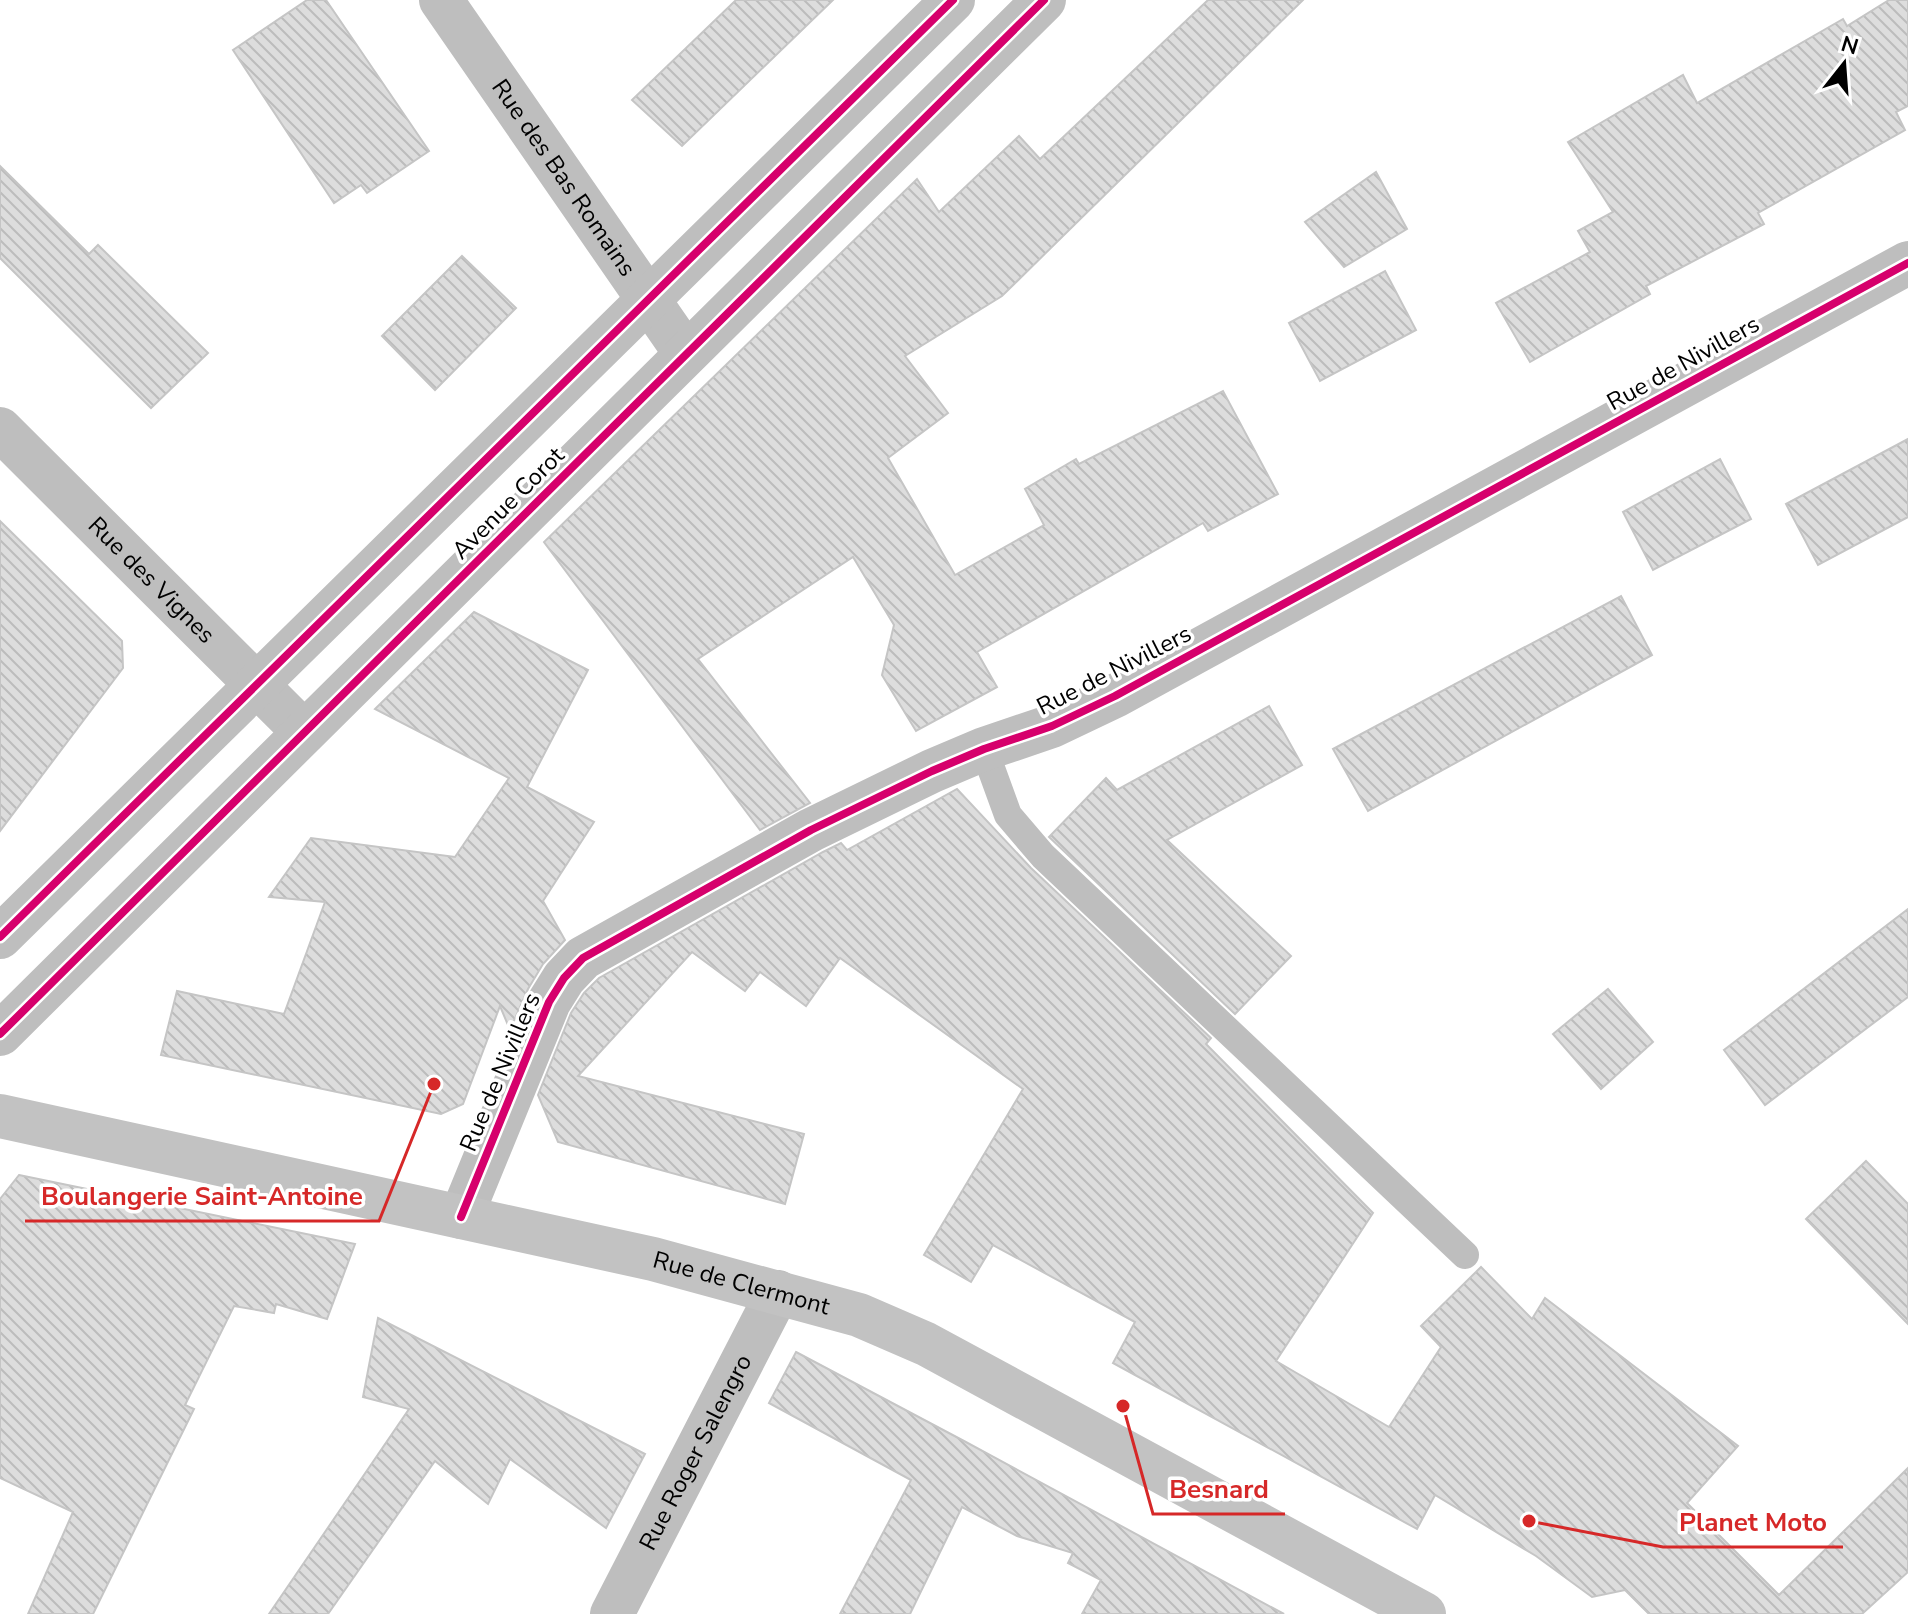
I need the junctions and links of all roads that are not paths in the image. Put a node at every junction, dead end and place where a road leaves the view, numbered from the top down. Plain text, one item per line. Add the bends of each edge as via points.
1 (441, 0) edge
2 (953, 0) edge
3 (1044, 0) edge
4 (1908, 263) edge
5 (647, 300) junction
6 (686, 354) junction
7 (0, 429) edge
8 (256, 685) junction
9 (304, 732) junction
10 (984, 749) junction
11 (0, 937) edge
12 (0, 1034) edge
13 (0, 1116) edge
14 (461, 1217) junction
15 (1465, 1255) dead end
16 (778, 1292) junction
17 (612, 1614) edge
18 (1424, 1614) edge

1 - 5 street, Rue des Bas Romains
2 - 5 street, Avenue Corot
3 - 6 street, Avenue Corot
4 - 10 street, Rue de Nivillers via 1115,696 1052,726
5 - 6 street, Rue des Bas Romains
5 - 8 street, Avenue Corot
6 - 9 street, Avenue Corot
7 - 8 street, Rue des Vignes
8 - 9 street, Rue des Vignes
8 - 11 street, Avenue Corot
9 - 12 street, Avenue Corot
10 - 14 street, Rue de Nivillers via 811,830 583,958 549,1002
10 - 15 lane via 1008,815 1043,856
13 - 14 main road, Rue de Clermont
14 - 16 main road, Rue de Clermont
16 - 17 street, Rue Roger Salengro
16 - 18 main road, Rue de Clermont via 859,1315 926,1344

